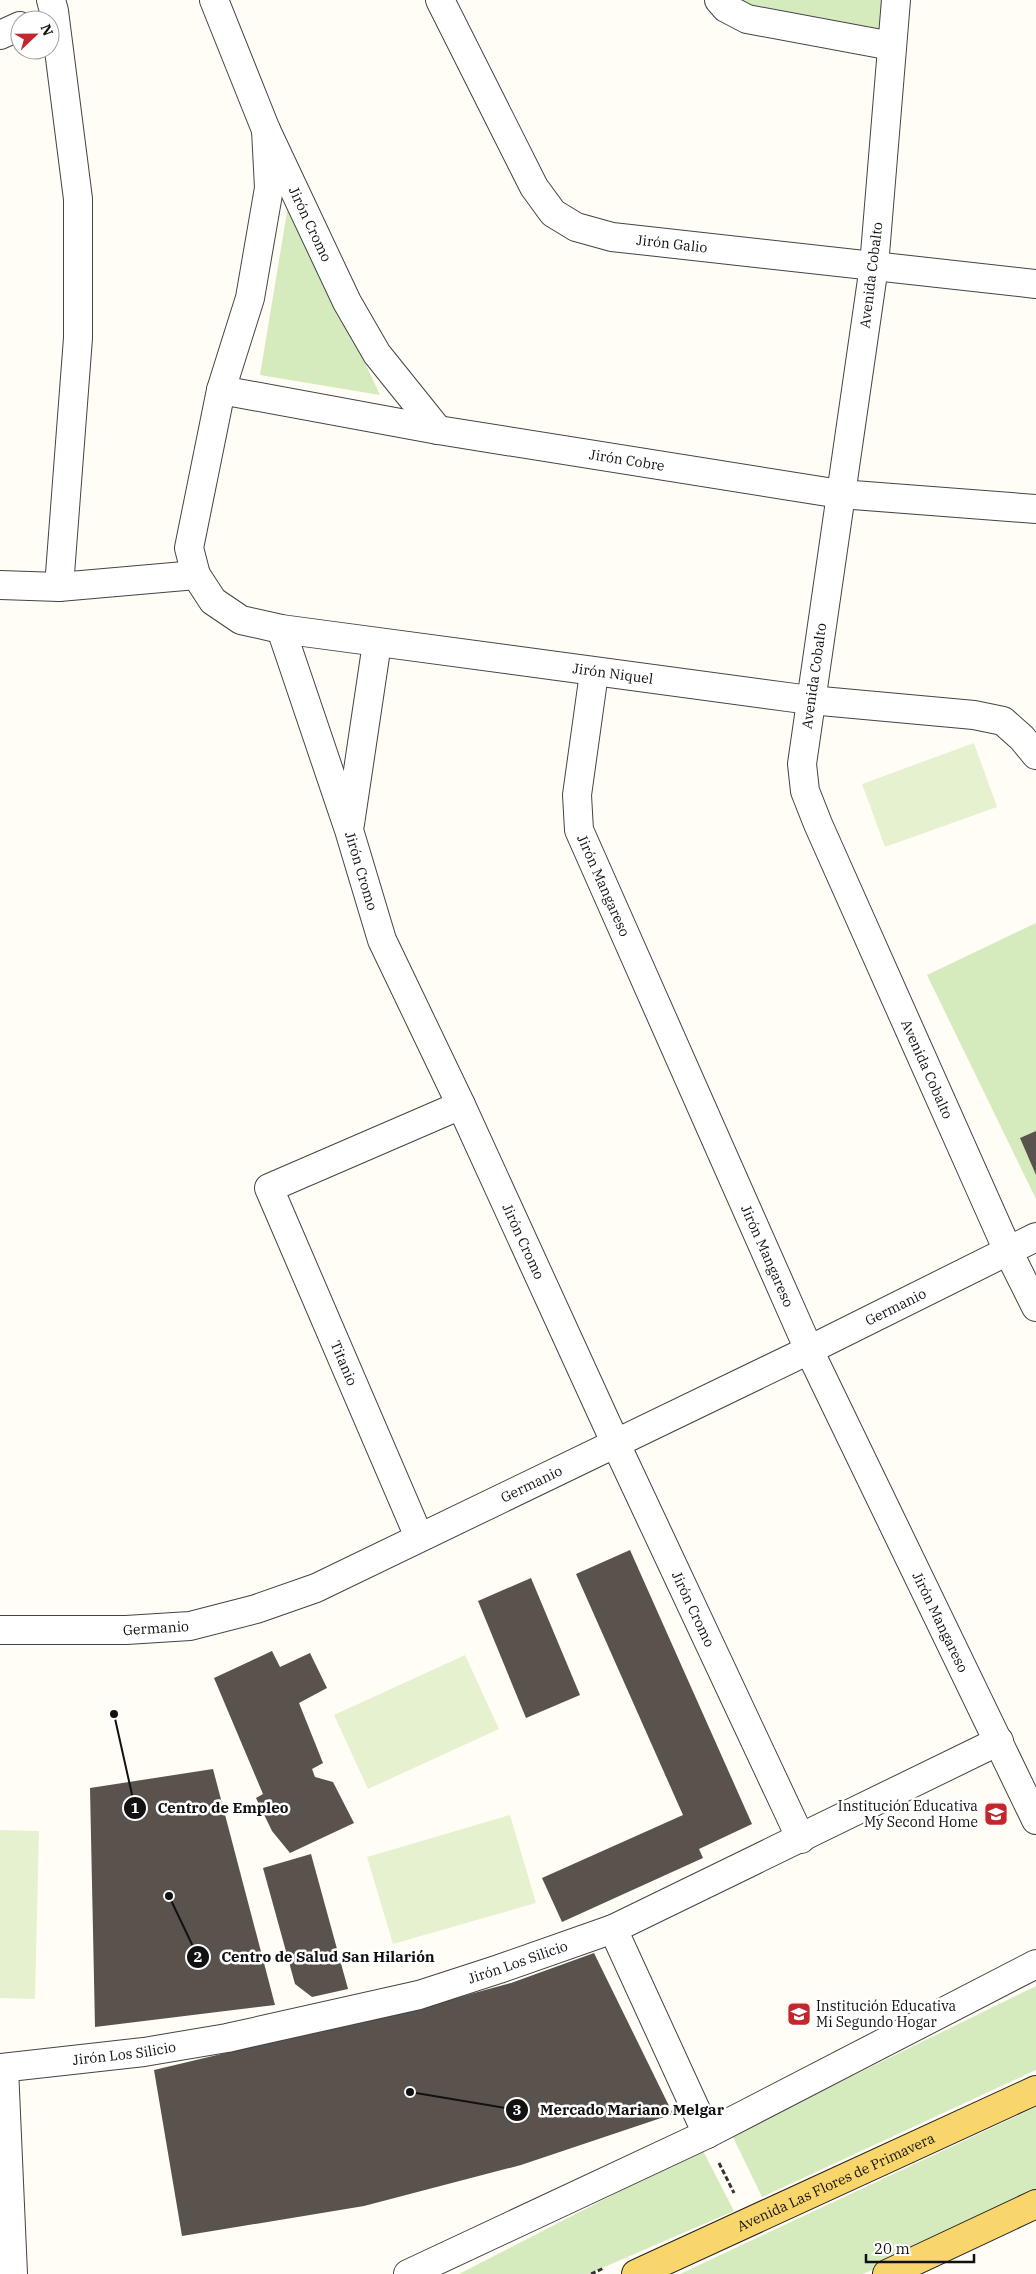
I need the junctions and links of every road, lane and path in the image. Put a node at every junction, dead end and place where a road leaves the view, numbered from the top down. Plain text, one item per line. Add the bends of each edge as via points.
1 (214, 0) edge
2 (440, 0) edge
3 (719, 0) edge
4 (896, 0) edge
5 (892, 46) junction
6 (54, 60) edge
7 (266, 130) junction
8 (874, 266) junction
9 (1036, 284) edge
10 (222, 390) junction
11 (438, 430) junction
12 (840, 494) junction
13 (1036, 509) edge
14 (196, 575) junction
15 (0, 585) edge
16 (58, 587) junction
17 (281, 629) junction
18 (377, 643) junction
19 (594, 673) junction
20 (810, 700) junction
21 (1036, 755) edge
22 (349, 830) junction
23 (461, 1104) junction
24 (1036, 1237) edge
25 (1008, 1250) junction
26 (1036, 1306) edge
27 (810, 1350) junction
28 (615, 1442) junction
29 (419, 1537) junction
30 (0, 1630) edge
31 (999, 1741) junction
32 (1036, 1820) edge
33 (802, 1839) junction
34 (613, 1929) junction
35 (1036, 1964) edge
36 (2, 2068) edge
37 (1036, 2090) edge
38 (707, 2134) junction
39 (1036, 2204) edge
40 (748, 2224) junction
41 (12, 2274) edge
42 (408, 2274) edge
43 (636, 2274) edge
44 (887, 2274) edge

1 - 7 street, Jirón Cromo
2 - 8 street, Jirón Galio via 534,187 553,213 576,227 612,237
3 - 5 street via 726,8 747,19
4 - 5 street, Avenida Cobalto
5 - 8 street, Avenida Cobalto
6 - 16 street via 78,199 78,338
7 - 10 street, Jirón Niquel via 269,188 250,298
7 - 11 street, Jirón Cromo via 347,302 376,354
8 - 9 street, Jirón Galio
8 - 12 street, Avenida Cobalto
10 - 11 street, Jirón Cobre
10 - 14 street, Jirón Niquel via 189,548
11 - 12 street, Jirón Cobre
12 - 13 street, Jirón Cobre
12 - 20 street, Avenida Cobalto
14 - 16 street
14 - 17 street, Jirón Niquel via 213,601 241,620
15 - 16 street
17 - 18 street, Jirón Niquel
17 - 22 street, Jirón Cromo
18 - 19 street, Jirón Niquel
18 - 22 street
19 - 20 street, Jirón Niquel
19 - 27 street, Jirón Mangareso via 576,795 579,830
20 - 21 street, Jirón Niquel via 974,715 1003,721
20 - 25 street, Avenida Cobalto via 802,764 805,791
22 - 23 street, Jirón Cromo via 382,940
23 - 28 street, Jirón Cromo
23 - 29 street, Titanio via 269,1188
24 - 25 street, Germanio
25 - 26 street, Avenida Cobalto
25 - 27 street, Germanio
27 - 28 street, Germanio
27 - 31 street, Jirón Mangareso
28 - 29 street, Germanio
28 - 33 street, Jirón Cromo
29 - 30 street, Germanio via 316,1588 256,1609 190,1626 126,1630
31 - 32 street, Jirón Mangareso
31 - 33 street, Jirón Los Silicio
33 - 34 street, Jirón Los Silicio
34 - 36 street, Jirón Los Silicio via 410,1997 227,2038 144,2052
34 - 38 street
35 - 38 street
36 - 41 street
37 - 40 main road, Avenida Las Flores de Primavera
38 - 40 path
38 - 42 street
39 - 44 main road
40 - 43 main road, Avenida Las Flores de Primavera

